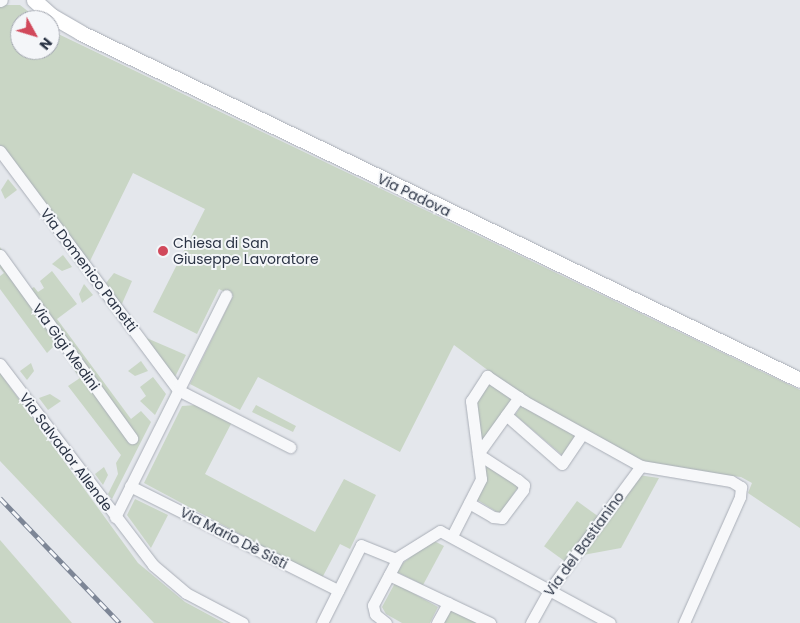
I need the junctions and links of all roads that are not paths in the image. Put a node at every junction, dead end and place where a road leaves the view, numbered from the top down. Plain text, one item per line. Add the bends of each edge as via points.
1 (34, 0) edge
2 (0, 151) edge
3 (0, 255) edge
4 (226, 294) dead end
5 (0, 364) edge
6 (800, 380) edge
7 (178, 390) junction
8 (519, 397) junction
9 (506, 415) junction
10 (582, 434) junction
11 (132, 438) dead end
12 (290, 447) dead end
13 (478, 454) junction
14 (641, 466) junction
15 (130, 486) junction
16 (469, 503) junction
17 (114, 517) junction
18 (452, 536) junction
19 (398, 558) junction
20 (389, 575) junction
21 (550, 589) junction
22 (338, 590) junction
23 (448, 603) junction
24 (243, 623) edge
25 (322, 623) edge
26 (386, 623) edge
27 (437, 623) edge
28 (490, 623) edge
29 (531, 623) edge
30 (610, 623) edge
31 (684, 623) edge

1 - 6 main road, Via Padova via 52,16 81,33
2 - 7 street, Via Domenico Panetti
3 - 11 street, Via Gigi Medini
4 - 7 street
5 - 17 street, Via Salvador Allende
7 - 12 street
7 - 15 street
8 - 9 street
8 - 10 street
8 - 13 street via 487,376 471,401
9 - 10 street via 562,464
9 - 13 street
10 - 14 street
13 - 16 street via 481,479
13 - 16 street via 524,485 502,518 493,517
14 - 21 street, Via del Bastianino
14 - 31 street via 724,479 739,485 740,497
15 - 17 street
15 - 22 street, Via Mario Dè Sisti
16 - 18 street
17 - 24 street, Via Salvador Allende via 144,555 174,584 205,605
18 - 19 street via 436,532
18 - 21 street
19 - 20 street
19 - 22 street via 387,557 361,545
20 - 23 street
20 - 26 street via 373,605 375,614
21 - 29 street, Via del Bastianino
21 - 30 street
22 - 25 street
23 - 27 street
23 - 28 street

